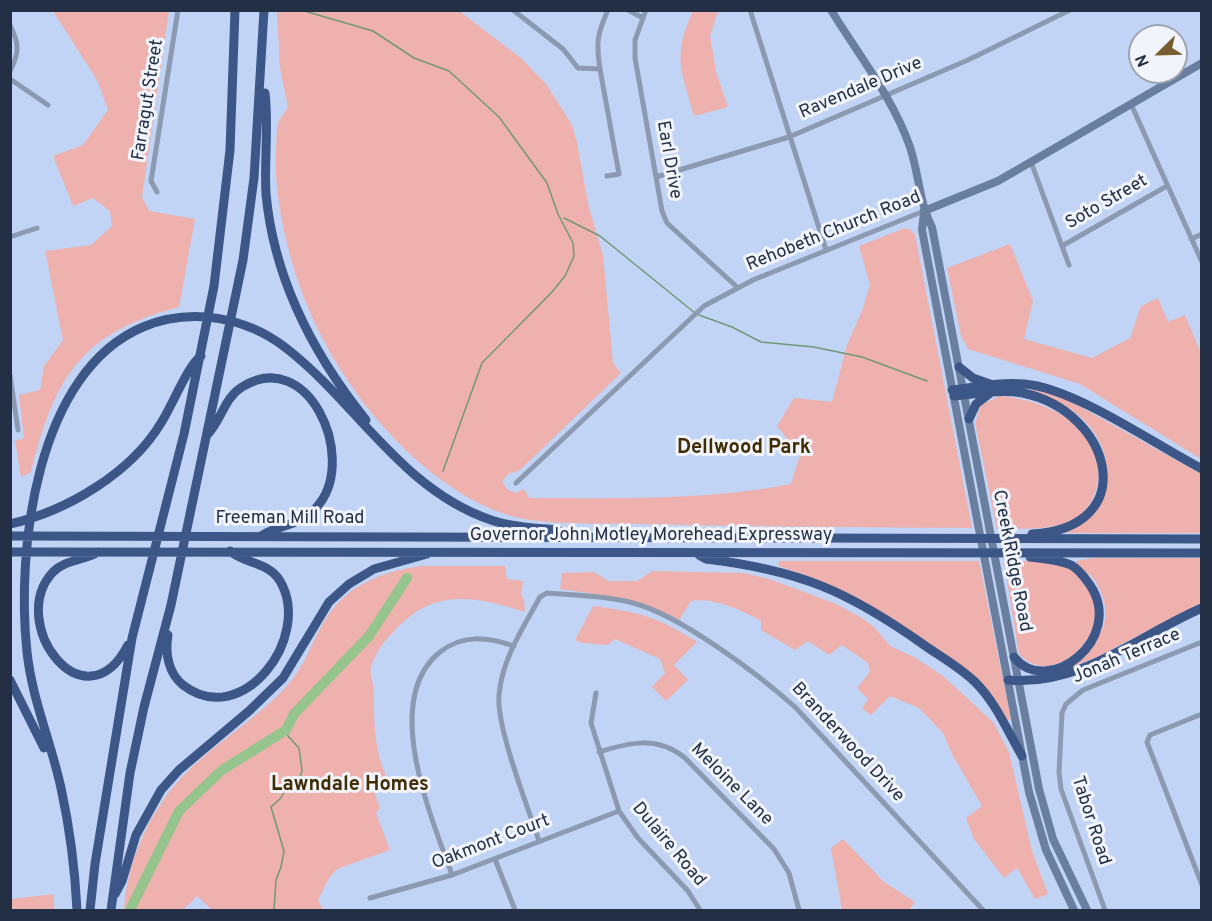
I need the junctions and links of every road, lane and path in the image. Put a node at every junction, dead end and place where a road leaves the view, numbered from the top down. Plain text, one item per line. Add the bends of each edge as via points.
1 (178, 10) edge
2 (235, 10) edge
3 (513, 10) edge
4 (608, 10) edge
5 (628, 10) edge
6 (646, 10) edge
7 (750, 10) edge
8 (831, 10) edge
9 (1070, 10) edge
10 (264, 12) edge
11 (643, 18) junction
12 (10, 25) edge
13 (1202, 63) edge
14 (600, 69) junction
15 (10, 71) edge
16 (262, 72) junction
17 (10, 78) edge
18 (884, 96) junction
19 (1131, 104) junction
20 (48, 105) dead end
21 (789, 137) junction
22 (1031, 162) junction
23 (607, 176) dead end
24 (656, 177) junction
25 (1167, 186) junction
26 (157, 192) dead end
27 (924, 212) junction
28 (37, 228) dead end
29 (1202, 234) edge
30 (10, 237) edge
31 (1191, 239) junction
32 (1062, 246) junction
33 (826, 250) junction
34 (1202, 262) edge
35 (1069, 265) dead end
36 (737, 287) junction
37 (201, 356) junction
38 (959, 367) junction
39 (10, 375) edge
40 (995, 389) junction
41 (964, 392) junction
42 (953, 393) junction
43 (969, 419) junction
44 (18, 430) dead end
45 (206, 436) junction
46 (1202, 469) edge
47 (409, 470) junction
48 (516, 483) dead end
49 (14, 523) edge
50 (13, 536) edge
51 (261, 536) junction
52 (570, 537) junction
53 (1012, 538) junction
54 (1202, 540) edge
55 (100, 551) junction
56 (230, 551) junction
57 (10, 552) edge
58 (431, 552) junction
59 (697, 553) junction
60 (1202, 553) edge
61 (1016, 554) junction
62 (171, 605) junction
63 (1202, 608) edge
64 (132, 638) junction
65 (1201, 643) edge
66 (513, 645) junction
67 (1014, 657) junction
68 (1008, 680) junction
69 (10, 681) edge
70 (1019, 681) junction
71 (596, 693) dead end
72 (1066, 704) joint
73 (1202, 714) edge
74 (599, 752) junction
75 (1022, 756) junction
76 (63, 804) junction
77 (619, 811) junction
78 (539, 842) junction
79 (495, 859) junction
80 (452, 875) junction
81 (1202, 885) edge
82 (370, 898) dead end
83 (112, 899) junction
84 (77, 910) edge
85 (90, 910) edge
86 (111, 910) edge
87 (515, 910) edge
88 (700, 910) edge
89 (799, 910) edge
90 (983, 910) edge
91 (1074, 910) edge
92 (1087, 910) edge
93 (1105, 910) edge

1 - 26 street, Farragut Street via 151,181
2 - 37 highway via 228,177 219,259
3 - 14 street via 563,49 578,68
4 - 14 street via 596,44
5 - 11 street
6 - 11 street, Earl Drive
7 - 21 street
8 - 18 main road, Creek Ridge Road
9 - 18 street, Ravendale Drive
10 - 16 highway
11 - 24 street, Earl Drive via 635,40 635,58
12 - 15 street via 19,44
13 - 19 main road, Rehobeth Church Road
14 - 23 street via 619,174
16 - 45 highway via 247,237
16 - 47 highway via 267,112 267,195 286,285 329,372
17 - 20 street
18 - 21 street, Ravendale Drive
18 - 27 main road, Creek Ridge Road via 910,147
19 - 22 main road, Rehobeth Church Road
19 - 25 street
21 - 24 street, Ravendale Drive
21 - 33 street
22 - 27 main road, Rehobeth Church Road via 999,181
22 - 32 street
24 - 36 street, Earl Drive via 667,223
25 - 31 street
25 - 32 street, Soto Street
27 - 33 street, Rehobeth Church Road
27 - 38 main road, Creek Ridge Road via 932,227
27 - 42 main road, Creek Ridge Road via 922,230
28 - 30 street
29 - 31 street
31 - 34 street
32 - 35 street
33 - 36 street, Rehobeth Church Road
36 - 48 street, Rehobeth Church Road via 691,316
37 - 49 highway via 193,362 160,426 141,448 97,485 46,513
37 - 64 highway
38 - 40 highway
38 - 41 main road, Creek Ridge Road
39 - 44 street
40 - 41 highway
40 - 43 highway via 976,404
40 - 46 highway via 1039,386 1072,398
40 - 53 highway via 1023,393 1059,406 1083,427 1102,460 1102,489 1087,515 1064,529
41 - 42 highway
41 - 43 main road, Creek Ridge Road
42 - 68 main road, Creek Ridge Road
43 - 67 main road, Creek Ridge Road
45 - 51 highway via 215,427 229,398 258,380 277,378 292,382 318,408 331,442 332,466 325,495 296,524
45 - 62 highway
47 - 52 highway via 441,495 492,520 558,530
47 - 76 highway via 297,357 247,325 191,316 163,321 112,344 91,363 63,408 42,468 26,559 25,621 30,673
50 - 51 highway, Freeman Mill Road
51 - 52 highway, Freeman Mill Road
52 - 53 highway, Governor John Motley Morehead Expressway
53 - 54 highway, Governor John Motley Morehead Expressway
55 - 56 highway, Governor John Motley Morehead Expressway
55 - 57 highway
55 - 64 highway via 88,559 64,564 47,580 41,602 44,640 60,665 85,675 103,672 116,663
56 - 58 highway, Governor John Motley Morehead Expressway
56 - 62 highway via 275,574 288,603 288,622 280,651 256,681 228,696 208,698 179,682 167,657
58 - 59 highway, Governor John Motley Morehead Expressway
58 - 83 highway via 374,569 329,602 283,678 161,790 136,836
59 - 61 highway, Governor John Motley Morehead Expressway
59 - 75 highway via 706,559 803,578 857,601 894,623 976,684
60 - 61 highway, Governor John Motley Morehead Expressway
61 - 67 highway via 1073,565 1097,596 1100,616 1099,627 1088,647 1062,666 1039,671
62 - 83 highway via 130,773
63 - 70 highway via 1099,662 1042,680
64 - 85 highway
65 - 72 street, Jonah Terrace via 1096,684
66 - 78 street, Branderwood Drive via 498,698 504,732
66 - 80 street via 481,637 448,646 428,665 415,695 413,733 417,770
66 - 90 street, Branderwood Drive via 540,597 547,592 634,603 672,619 795,706
67 - 70 main road, Creek Ridge Road
68 - 70 highway
68 - 75 main road, Creek Ridge Road
69 - 76 highway via 40,738
70 - 92 main road, Creek Ridge Road via 1050,830
71 - 74 street, Dulaire Road via 591,723
72 - 93 street, Tabor Road via 1060,738 1061,789
73 - 81 street via 1150,735 1147,742
74 - 77 street, Dulaire Road
74 - 89 street, Meloine Lane via 628,743 649,742 669,747 684,757 774,849 789,873
75 - 91 main road, Creek Ridge Road via 1043,841
76 - 84 highway via 75,861
77 - 78 street, Oakmont Court
77 - 88 street, Dulaire Road
78 - 79 street, Oakmont Court
79 - 80 street, Oakmont Court
79 - 87 street
80 - 82 street, Oakmont Court
83 - 86 highway

